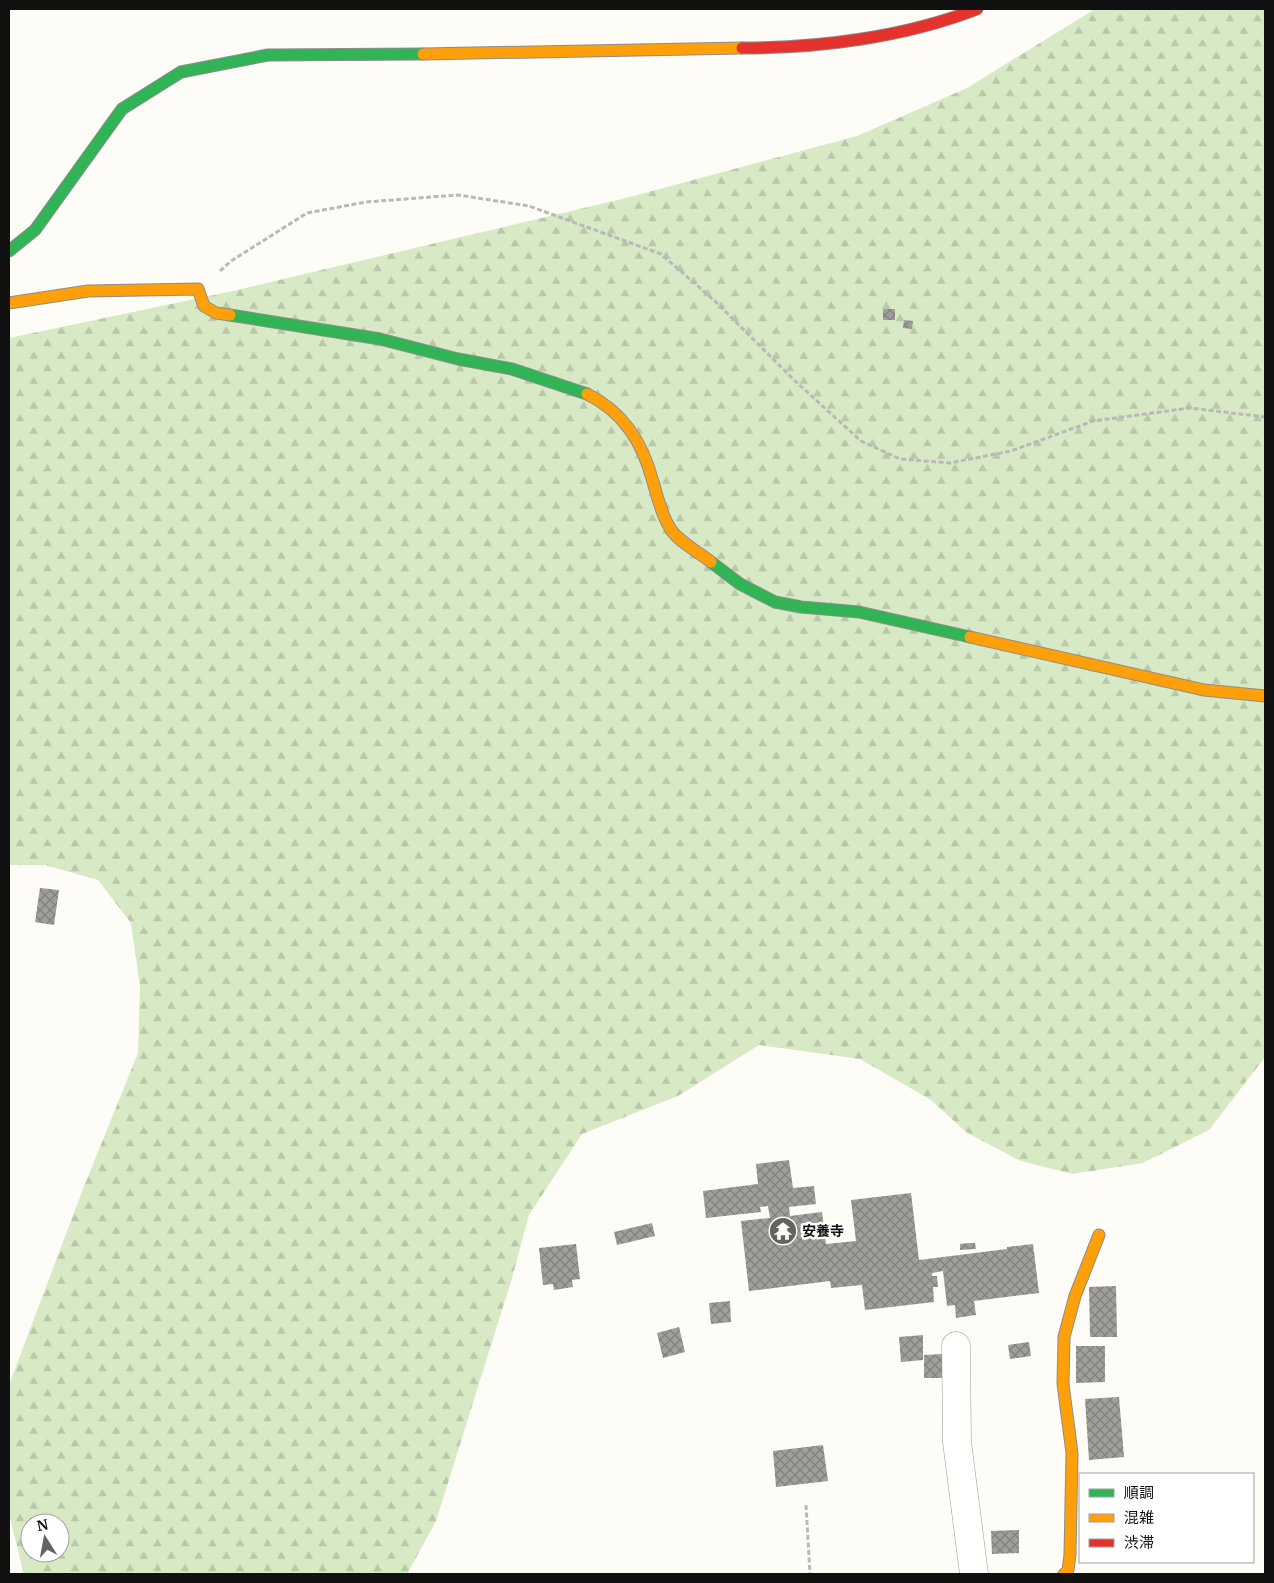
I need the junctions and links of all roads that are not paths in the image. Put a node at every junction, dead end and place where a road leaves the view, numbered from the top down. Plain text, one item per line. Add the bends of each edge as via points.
1 (977, 9) edge
2 (9, 251) edge
3 (9, 303) edge
4 (1265, 696) edge
5 (1098, 1235) dead end
6 (956, 1346) dead end
7 (974, 1574) edge
8 (1064, 1574) edge

1 - 2 street via 939,24 819,45 551,53 268,55 181,72 122,109 35,230
3 - 4 street via 88,291 198,290 204,306 216,313 380,339 512,369 584,392 604,402 638,440 671,531 740,584 775,602 859,612 1204,690
5 - 8 street via 1064,1337 1063,1384 1072,1453 1070,1555 1068,1570
6 - 7 street via 957,1442

